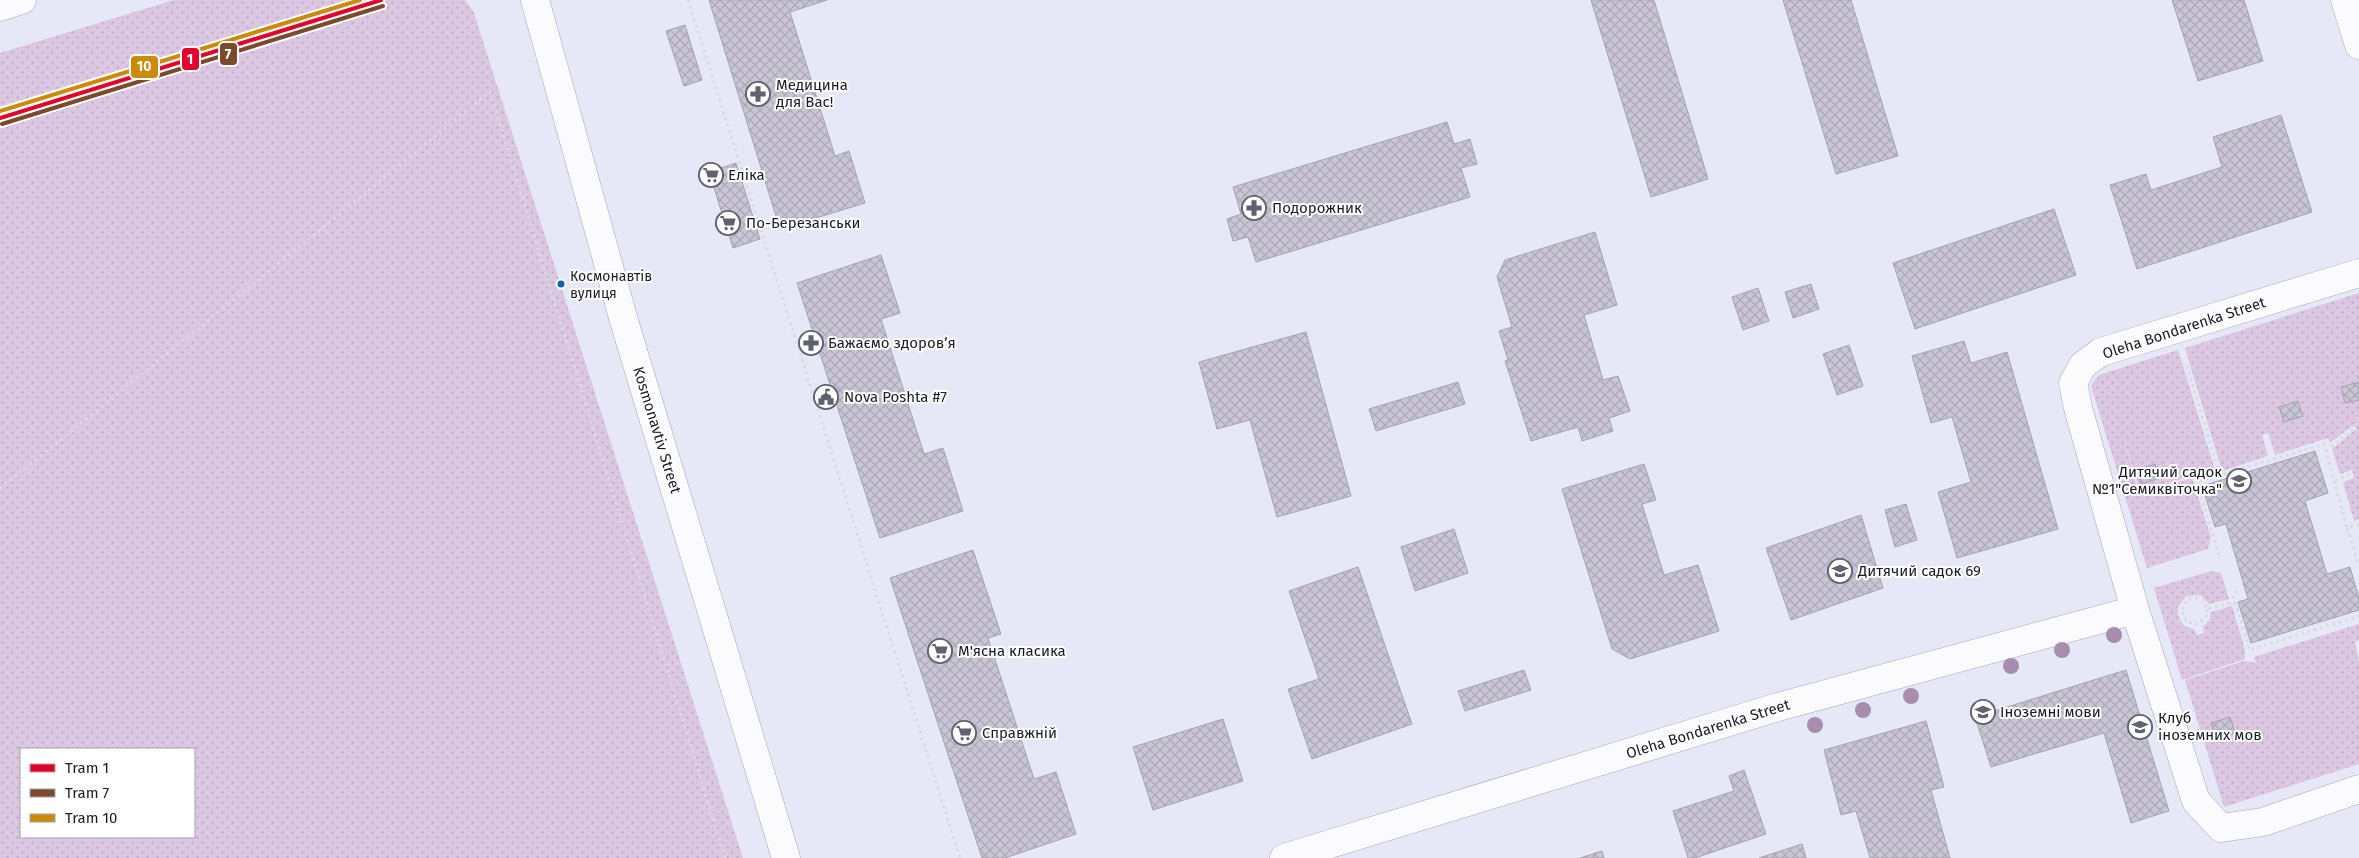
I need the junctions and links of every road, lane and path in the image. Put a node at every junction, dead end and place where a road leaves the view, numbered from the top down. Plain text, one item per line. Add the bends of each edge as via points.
1 (22, 0) edge
2 (519, 0) edge
3 (535, 0) edge
4 (545, 0) edge
5 (688, 0) edge
6 (2345, 0) edge
7 (0, 7) edge
8 (543, 30) junction
9 (2359, 45) edge
10 (2359, 273) edge
11 (2187, 366) dead end
12 (2359, 415) edge
13 (2326, 451) junction
14 (2352, 474) dead end
15 (2220, 476) junction
16 (2335, 480) junction
17 (0, 488) edge
18 (2359, 524) edge
19 (2346, 528) junction
20 (2219, 555) dead end
21 (2359, 565) edge
22 (2237, 591) dead end
23 (2235, 602) junction
24 (2208, 609) junction
25 (2135, 610) junction
26 (2359, 616) edge
27 (2359, 789) edge
28 (725, 858) edge
29 (786, 858) edge
30 (960, 858) edge
31 (1284, 858) edge

1 - 7 street
2 - 8 street
3 - 8 street, Kosmonavtiv Street
4 - 8 street
5 - 30 path
6 - 9 street
8 - 29 street, Kosmonavtiv Street via 627,330
10 - 25 street, Oleha Bondarenka Street via 2100,352 2083,365 2073,383 2076,400
11 - 15 path
12 - 13 path via 2355,427
13 - 15 path via 2324,444
13 - 16 path
14 - 16 path
15 - 20 path via 2197,482
16 - 19 path
17 - 28 path via 490,92
18 - 19 path
19 - 21 path
22 - 23 path via 2233,596
23 - 24 path
23 - 26 path via 2250,650
24 - 24 path via 2204,602 2189,598 2181,611 2187,622 2199,624 2208,614
25 - 27 street, Oleha Bondarenka Street via 2196,801 2221,828 2262,822
25 - 31 street, Oleha Bondarenka Street via 1778,707

